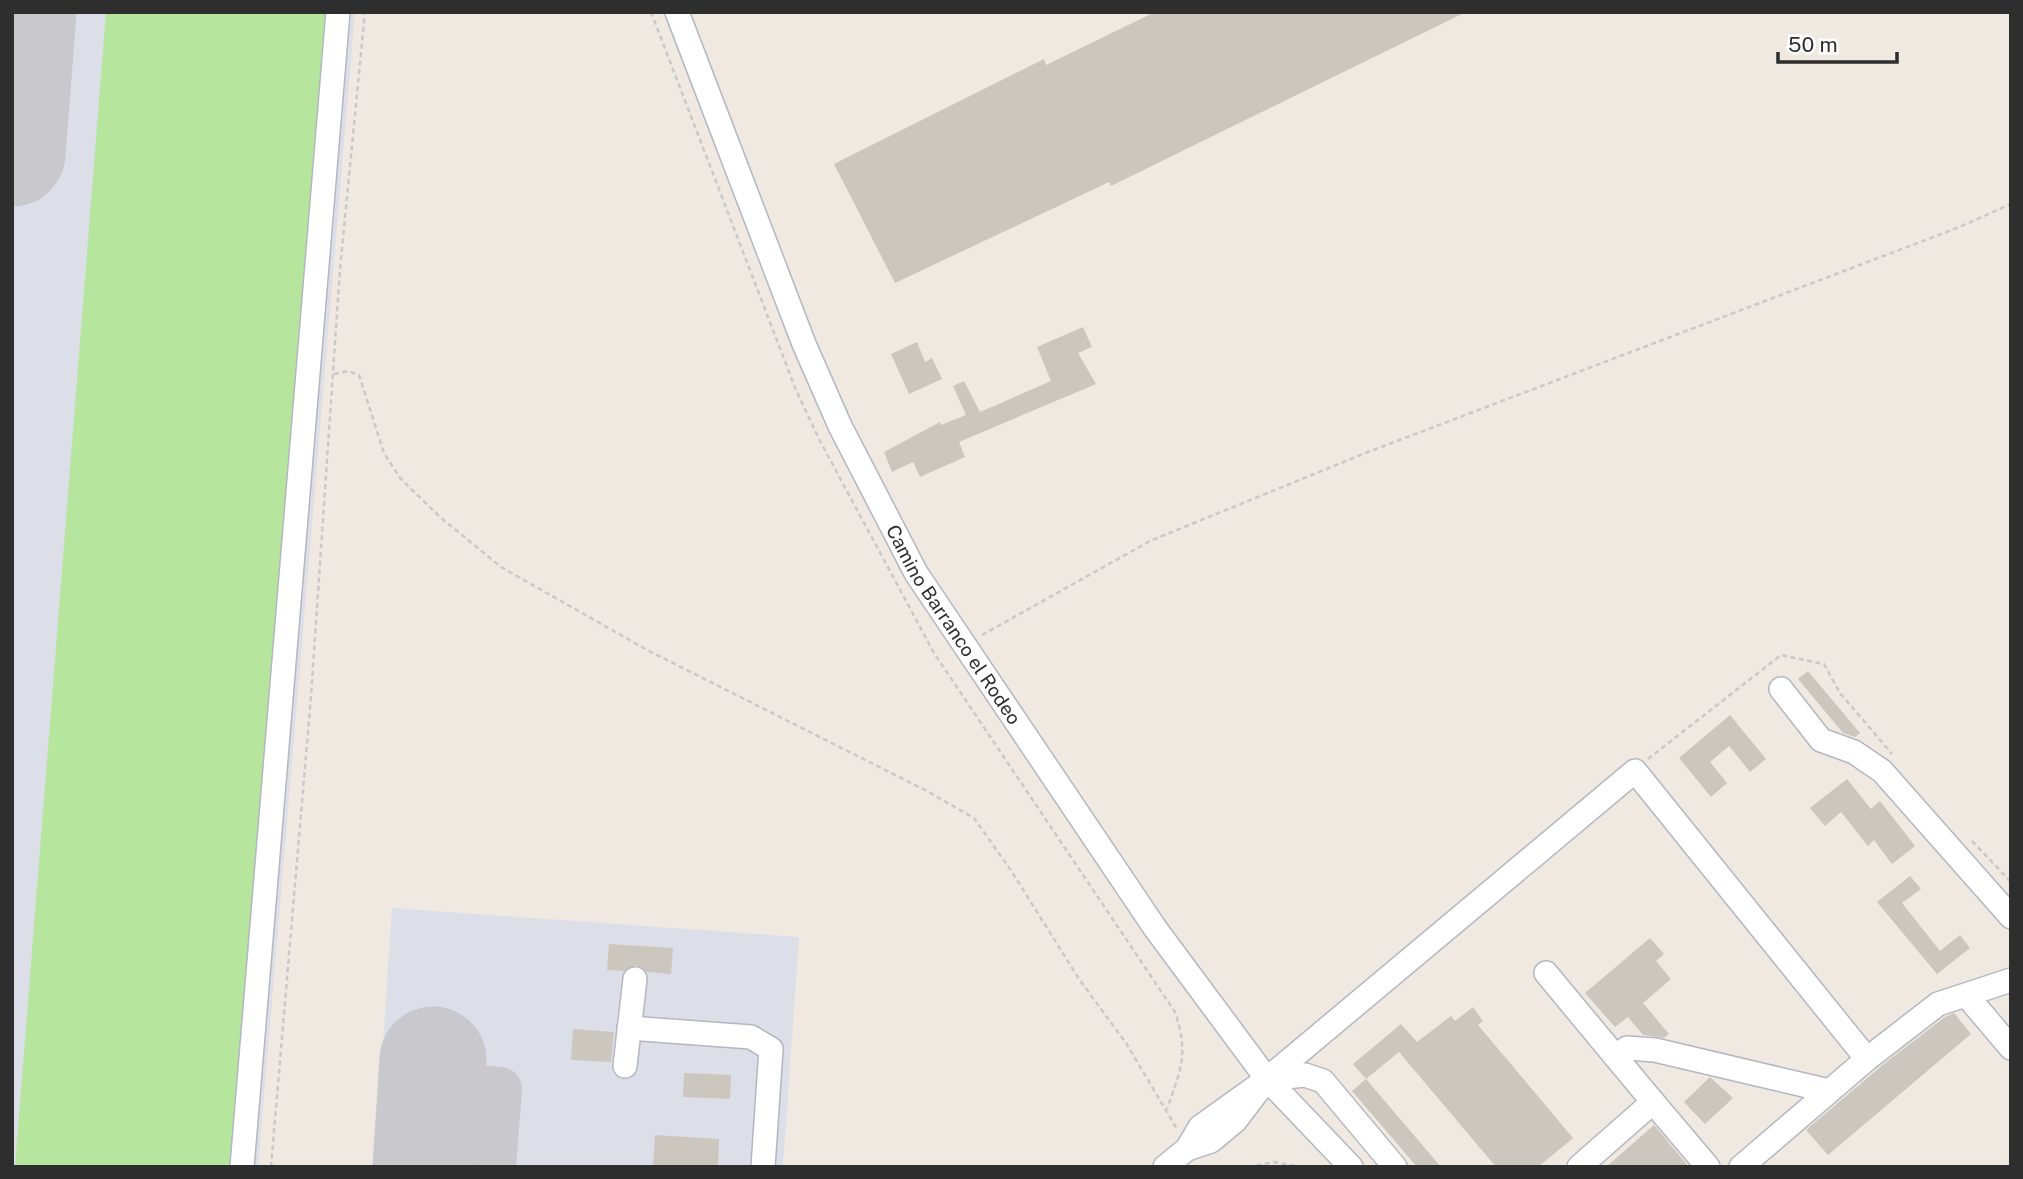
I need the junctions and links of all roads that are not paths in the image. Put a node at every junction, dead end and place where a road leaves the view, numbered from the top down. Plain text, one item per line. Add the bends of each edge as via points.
1 (338, 12) edge
2 (677, 12) edge
3 (1780, 689) dead end
4 (2011, 917) edge
5 (1546, 973) dead end
6 (635, 979) dead end
7 (2011, 980) edge
8 (1967, 996) junction
9 (629, 1028) junction
10 (2011, 1048) edge
11 (1615, 1056) junction
12 (1867, 1059) junction
13 (625, 1066) dead end
14 (1267, 1079) junction
15 (1829, 1091) junction
16 (1653, 1102) junction
17 (242, 1167) edge
18 (763, 1167) edge
19 (1165, 1167) edge
20 (1351, 1167) edge
21 (1395, 1167) edge
22 (1579, 1167) edge
23 (1708, 1167) edge
24 (1741, 1167) edge

1 - 17 street
2 - 14 street, Camino Barranco el Rodeo via 804,344 916,573 1155,928
3 - 4 street via 1821,740 1854,752 1882,771
5 - 11 street
6 - 9 street
7 - 8 street
8 - 10 street
8 - 12 street via 1938,1004
9 - 13 street
9 - 18 street via 751,1037 771,1049
11 - 15 street via 1627,1048 1655,1050
11 - 16 street
12 - 14 street via 1635,771
12 - 15 street
14 - 19 street via 1200,1127 1187,1149
14 - 20 street, Camino Barranco el Rodeo
14 - 21 street via 1305,1075 1323,1081
15 - 24 street
16 - 22 street
16 - 23 street

